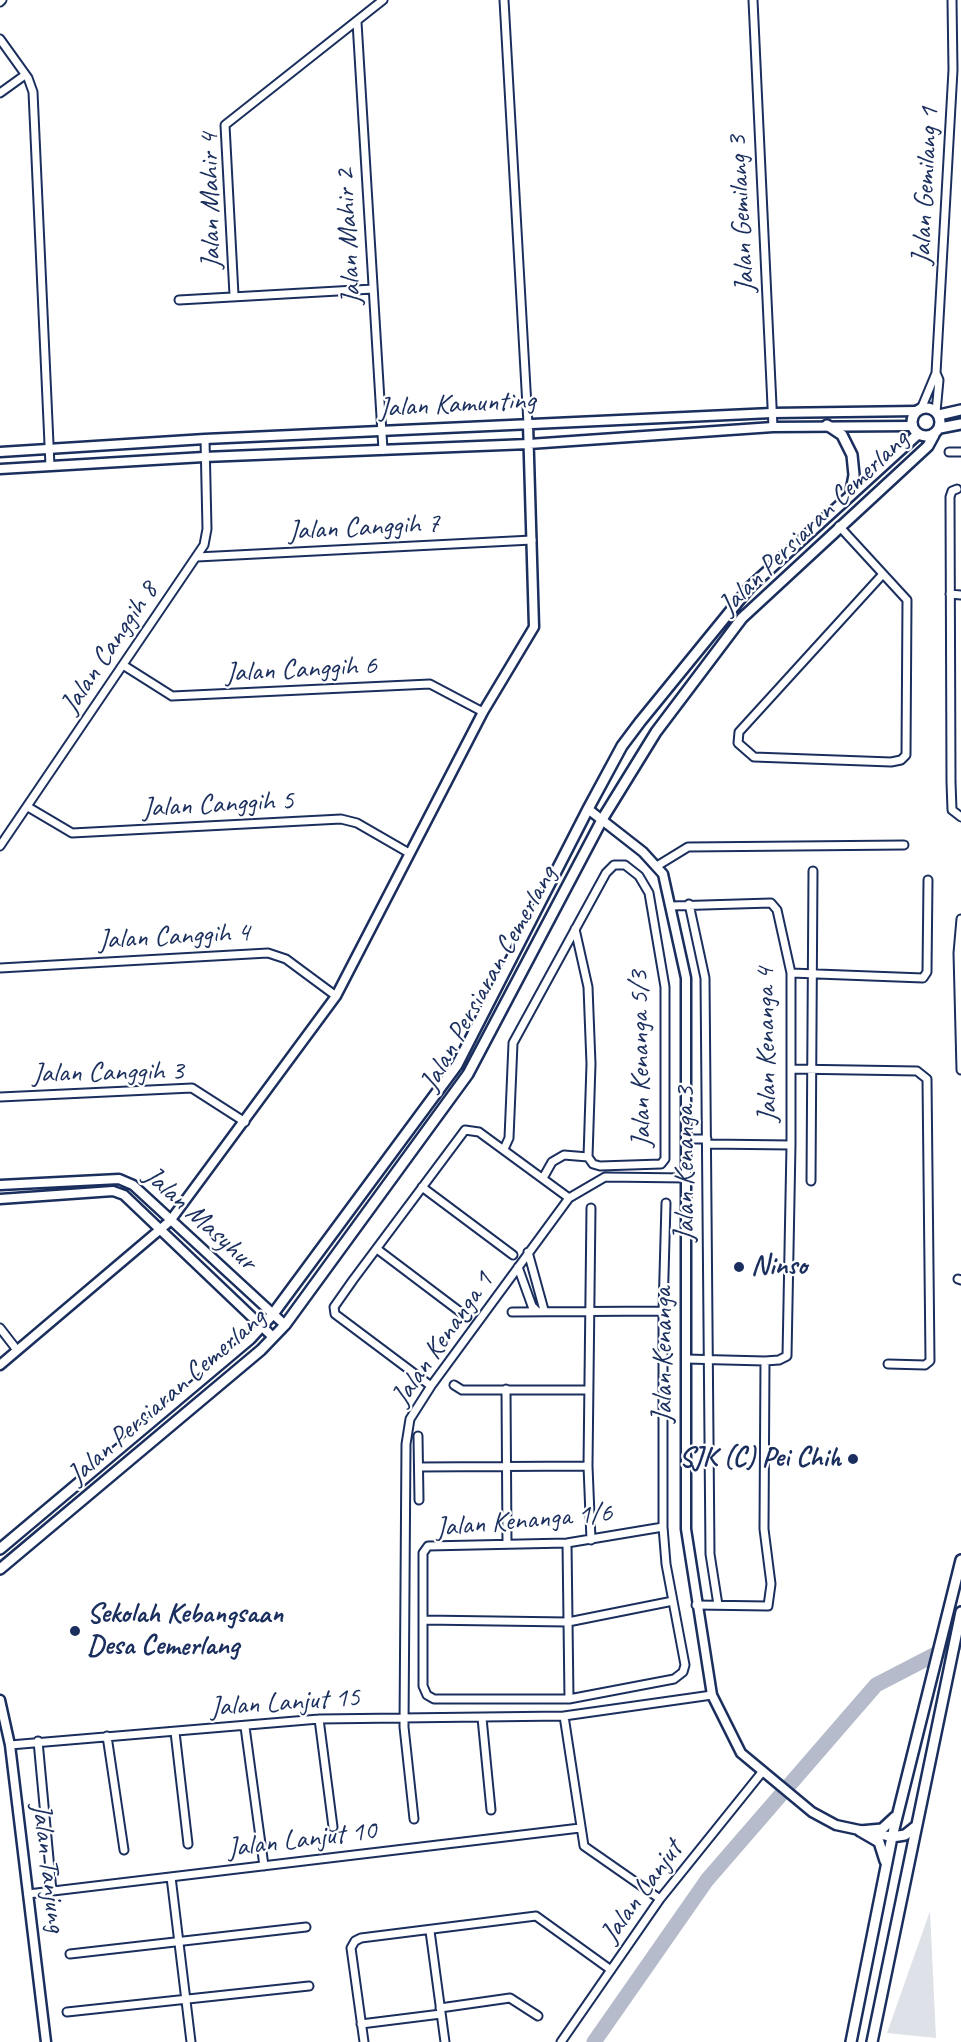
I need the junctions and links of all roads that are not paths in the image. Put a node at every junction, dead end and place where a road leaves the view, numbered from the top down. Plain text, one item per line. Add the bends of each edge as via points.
1 (383, 0) edge
2 (504, 0) edge
3 (753, 0) edge
4 (952, 0) edge
5 (357, 22) junction
6 (0, 39) edge
7 (25, 75) junction
8 (0, 93) edge
9 (373, 289) junction
10 (234, 295) junction
11 (179, 300) dead end
12 (936, 373) junction
13 (919, 410) junction
14 (961, 410) edge
15 (772, 413) junction
16 (937, 413) junction
17 (528, 424) junction
18 (961, 424) edge
19 (827, 425) junction
20 (773, 427) junction
21 (915, 430) junction
22 (937, 431) junction
23 (382, 432) junction
24 (205, 439) junction
25 (529, 444) junction
26 (50, 449) junction
27 (383, 450) junction
28 (0, 452) edge
29 (949, 452) dead end
30 (961, 453) edge
31 (204, 457) junction
32 (50, 466) junction
33 (0, 469) edge
34 (957, 489) dead end
35 (850, 498) junction
36 (839, 526) junction
37 (532, 540) junction
38 (197, 557) junction
39 (883, 574) junction
40 (950, 594) junction
41 (961, 595) edge
42 (123, 665) junction
43 (483, 712) junction
44 (28, 807) junction
45 (588, 809) junction
46 (961, 817) edge
47 (603, 818) junction
48 (904, 845) dead end
49 (0, 846) edge
50 (409, 853) junction
51 (657, 866) junction
52 (813, 871) dead end
53 (928, 880) dead end
54 (689, 904) junction
55 (671, 906) junction
56 (961, 919) edge
57 (575, 929) junction
58 (0, 968) edge
59 (790, 974) junction
60 (813, 974) junction
61 (960, 993) edge
62 (336, 996) junction
63 (811, 1068) junction
64 (791, 1069) junction
65 (961, 1070) edge
66 (0, 1097) edge
67 (245, 1122) junction
68 (687, 1139) junction
69 (706, 1141) junction
70 (791, 1145) junction
71 (504, 1149) junction
72 (588, 1157) junction
73 (543, 1178) junction
74 (687, 1178) junction
75 (811, 1181) dead end
76 (0, 1185) edge
77 (422, 1187) junction
78 (569, 1198) junction
79 (0, 1199) edge
80 (666, 1203) dead end
81 (591, 1208) dead end
82 (170, 1221) junction
83 (160, 1229) junction
84 (377, 1249) junction
85 (528, 1252) junction
86 (513, 1255) dead end
87 (518, 1267) junction
88 (540, 1310) junction
89 (663, 1311) junction
90 (512, 1312) dead end
91 (589, 1312) junction
92 (273, 1314) junction
93 (467, 1317) dead end
94 (285, 1325) junction
95 (262, 1326) junction
96 (0, 1328) edge
97 (273, 1337) junction
98 (17, 1350) junction
99 (686, 1359) junction
100 (708, 1360) junction
101 (765, 1361) junction
102 (888, 1364) dead end
103 (0, 1365) edge
104 (454, 1385) dead end
105 (431, 1386) junction
106 (506, 1389) junction
107 (588, 1390) junction
108 (418, 1436) dead end
109 (506, 1465) junction
110 (588, 1466) junction
111 (419, 1467) junction
112 (419, 1500) dead end
113 (663, 1527) junction
114 (591, 1539) junction
115 (507, 1543) junction
116 (567, 1543) junction
117 (0, 1549) edge
118 (961, 1560) edge
119 (0, 1569) edge
120 (673, 1601) junction
121 (696, 1605) junction
122 (718, 1605) junction
123 (960, 1617) edge
124 (423, 1620) junction
125 (568, 1622) junction
126 (712, 1695) junction
127 (569, 1699) junction
128 (0, 1700) edge
129 (564, 1716) junction
130 (404, 1717) junction
131 (482, 1718) junction
132 (319, 1719) junction
133 (245, 1727) junction
134 (176, 1732) junction
135 (107, 1736) junction
136 (38, 1742) junction
137 (10, 1745) junction
138 (763, 1771) junction
139 (491, 1810) dead end
140 (898, 1812) junction
141 (414, 1819) dead end
142 (333, 1827) dead end
143 (580, 1827) junction
144 (915, 1827) junction
145 (860, 1831) junction
146 (891, 1837) junction
147 (188, 1844) dead end
148 (124, 1850) dead end
149 (910, 1854) junction
150 (886, 1865) junction
151 (264, 1866) junction
152 (171, 1877) junction
153 (52, 1892) junction
154 (28, 1894) junction
155 (660, 1899) junction
156 (306, 1927) dead end
157 (430, 1931) junction
158 (179, 1941) junction
159 (70, 1954) dead end
160 (611, 1970) junction
161 (309, 1986) dead end
162 (186, 1999) junction
163 (441, 2011) junction
164 (67, 2012) dead end
165 (538, 2016) dead end
166 (361, 2024) junction
167 (46, 2042) edge
168 (191, 2042) edge
169 (364, 2042) edge
170 (445, 2042) edge
171 (561, 2042) edge
172 (851, 2042) edge
173 (872, 2042) edge

1 - 5 street, Jalan Mahir 4
2 - 17 street
3 - 15 street, Jalan Gemilang 3
4 - 12 street, Jalan Gemilang 1 via 952,82
5 - 9 street, Jalan Mahir 2
5 - 10 street, Jalan Mahir 4 via 225,124
6 - 7 street
7 - 8 street
7 - 26 street via 34,95
9 - 10 street
9 - 23 street, Jalan Mahir 2
10 - 11 street
12 - 13 street
12 - 16 street
13 - 15 street, Jalan Kamunting
13 - 16 main road via 931,408
13 - 21 main road via 913,418
14 - 16 main road
15 - 17 street, Jalan Kamunting
15 - 20 street, Jalan Gemilang 3
16 - 22 main road
17 - 23 street, Jalan Kamunting
17 - 25 street
18 - 22 main road
19 - 20 street, Jalan Kamunting
19 - 21 street, Jalan Kamunting
19 - 35 main road via 842,435 852,455
20 - 25 street, Jalan Kamunting
21 - 22 main road via 926,437
21 - 35 main road, Jalan Persiaran Cemerlang
22 - 36 main road, Jalan Persiaran Cemerlang via 928,446
23 - 24 street, Jalan Kamunting
23 - 27 street, Jalan Mahir 2
24 - 26 street, Jalan Kamunting
24 - 31 street, Jalan Canggih 8
25 - 27 street, Jalan Kamunting
25 - 37 street
26 - 28 street, Jalan Kamunting
26 - 32 street
27 - 31 street, Jalan Kamunting
29 - 30 street
31 - 32 street, Jalan Kamunting
31 - 38 street, Jalan Canggih 8 via 207,529
32 - 33 street, Jalan Kamunting
34 - 40 street via 950,496
35 - 45 main road, Jalan Persiaran Cemerlang via 750,587 731,609 622,746
36 - 39 street
36 - 47 main road, Jalan Persiaran Cemerlang via 742,618 656,732
37 - 38 street, Jalan Canggih 7
37 - 43 street via 534,627
38 - 42 street, Jalan Canggih 8
39 - 39 street via 907,600 904,758 891,762 754,758 738,743 739,732
40 - 41 street
40 - 46 street via 951,803 954,813
42 - 43 street, Jalan Canggih 6 via 172,696 430,684
42 - 44 street, Jalan Canggih 8
43 - 50 street
44 - 49 street, Jalan Canggih 8
44 - 50 street, Jalan Canggih 5 via 66,832 75,833 341,819 357,823
45 - 47 street, Jalan Kenanga
45 - 92 main road, Jalan Persiaran Cemerlang via 457,1065
47 - 51 street, Jalan Kenanga
47 - 94 main road, Jalan Persiaran Cemerlang via 468,1074
48 - 51 street via 688,847
50 - 62 street
51 - 55 street, Jalan Kenanga via 667,883
52 - 60 street
53 - 60 street via 927,972 923,978
54 - 55 street, Jalan Kenanga 4
54 - 59 street, Jalan Kenanga 4 via 771,903 777,910
54 - 69 street, Jalan Kenanga 3 via 705,978
55 - 68 street, Jalan Kenanga via 687,988
56 - 61 street
57 - 71 street via 512,1045 509,1138
57 - 72 street, Jalan Kenanga 5/3 via 588,987
57 - 72 street, Jalan Kenanga 5/3 via 606,873 625,865 649,893 665,987 664,1162 600,1166
58 - 62 street, Jalan Canggih 4 via 268,953 286,959
59 - 60 street
59 - 64 street, Jalan Kenanga 4
60 - 63 street
61 - 65 street
62 - 67 street
63 - 64 street
63 - 75 street
63 - 102 street via 917,1071 928,1084 930,1361 925,1365
64 - 70 street, Jalan Kenanga 4
66 - 67 street, Jalan Canggih 3 via 192,1088
67 - 82 street
68 - 69 street, Jalan Kenanga 4
68 - 74 street, Jalan Kenanga
69 - 70 street, Jalan Kenanga 4
69 - 100 street, Jalan Kenanga 3
70 - 101 street, Jalan Kenanga 4 via 788,1352 784,1359
71 - 73 street
71 - 77 street via 476,1130 468,1129
72 - 73 street via 558,1157
73 - 78 street
74 - 78 street, Jalan Kenanga 1 via 605,1178
74 - 99 street, Jalan Kenanga
76 - 82 street, Jalan Masyhur via 119,1179 133,1185
77 - 84 street
77 - 86 street
78 - 85 street, Jalan Kenanga 1
79 - 83 street, Jalan Masyhur via 113,1191 124,1195
80 - 89 street
81 - 91 street
82 - 83 street
82 - 92 street, Jalan Masyhur
83 - 95 street, Jalan Masyhur
83 - 98 street
84 - 93 street
84 - 105 street via 334,1311
85 - 87 street, Jalan Kenanga 1
85 - 88 street
87 - 88 street via 532,1306
87 - 105 street, Jalan Kenanga 1
88 - 90 street
88 - 91 street
89 - 91 street
89 - 113 street
91 - 107 street
92 - 94 street, Jalan Masyhur
92 - 95 main road, Jalan Persiaran Cemerlang
94 - 97 main road, Jalan Persiaran Cemerlang
95 - 97 street, Jalan Masyhur
95 - 117 main road, Jalan Persiaran Cemerlang
96 - 98 street
97 - 119 main road, Jalan Persiaran Cemerlang
98 - 103 street
99 - 100 street, Jalan Kenanga 4
99 - 121 street, Jalan Kenanga via 686,1536
100 - 101 street, Jalan Kenanga 4
100 - 122 street, Jalan Kenanga 3 via 710,1554
101 - 122 street via 764,1529 771,1584 768,1606
104 - 106 street via 462,1390
105 - 130 street, Jalan Kenanga 1 via 406,1431
106 - 107 street
106 - 109 street
107 - 110 street
108 - 111 street
109 - 110 street
109 - 111 street
109 - 115 street
110 - 114 street
111 - 112 street
113 - 114 street, Jalan Kenanga 1/6
113 - 120 street
114 - 116 street, Jalan Kenanga 1/6
115 - 116 street, Jalan Kenanga 1/6
115 - 124 street, Jalan Kenanga 1/6 via 433,1545 424,1551
116 - 125 street
118 - 140 main road
120 - 125 street
120 - 127 street via 685,1665 681,1675
121 - 122 street
121 - 126 street, Jalan Kenanga
123 - 144 main road
124 - 125 street
124 - 127 street via 423,1686 432,1698
125 - 127 street
126 - 129 street, Jalan Lanjut 15
126 - 138 street, Jalan Kenanga via 741,1753
128 - 137 street, Jalan Tanjung
129 - 131 street, Jalan Lanjut 15
129 - 143 street
130 - 131 street, Jalan Lanjut 15
130 - 132 street, Jalan Lanjut 15
130 - 141 street, Jalan Kenanga 1
131 - 139 street
132 - 133 street, Jalan Lanjut 15
132 - 142 street
133 - 134 street, Jalan Lanjut 15
133 - 151 street
134 - 135 street, Jalan Lanjut 15
134 - 147 street
135 - 136 street, Jalan Lanjut 15
135 - 148 street
136 - 137 street, Jalan Lanjut 15
136 - 153 street
137 - 154 street, Jalan Tanjung
138 - 145 street, Jalan Kenanga via 812,1812 836,1825
138 - 155 street, Jalan Lanjut
140 - 145 main road via 885,1827
140 - 146 main road
143 - 151 street, Jalan Lanjut 10
143 - 155 street via 588,1851
144 - 146 main road via 905,1835
144 - 149 main road
145 - 146 street, Jalan Kenanga
145 - 150 main road via 879,1842
146 - 149 main road
146 - 150 main road
149 - 173 main road
150 - 172 main road
151 - 152 street, Jalan Lanjut 10
152 - 153 street, Jalan Lanjut 10
152 - 158 street
153 - 154 street, Jalan Lanjut 10
154 - 167 street, Jalan Tanjung
155 - 160 street, Jalan Lanjut
156 - 158 street
157 - 160 street via 536,1916
157 - 163 street
157 - 166 street via 354,1941 351,1948
158 - 159 street
158 - 162 street
160 - 171 street, Jalan Lanjut
161 - 162 street
162 - 164 street
162 - 168 street
163 - 165 street via 510,1998
163 - 166 street
163 - 170 street
166 - 169 street

